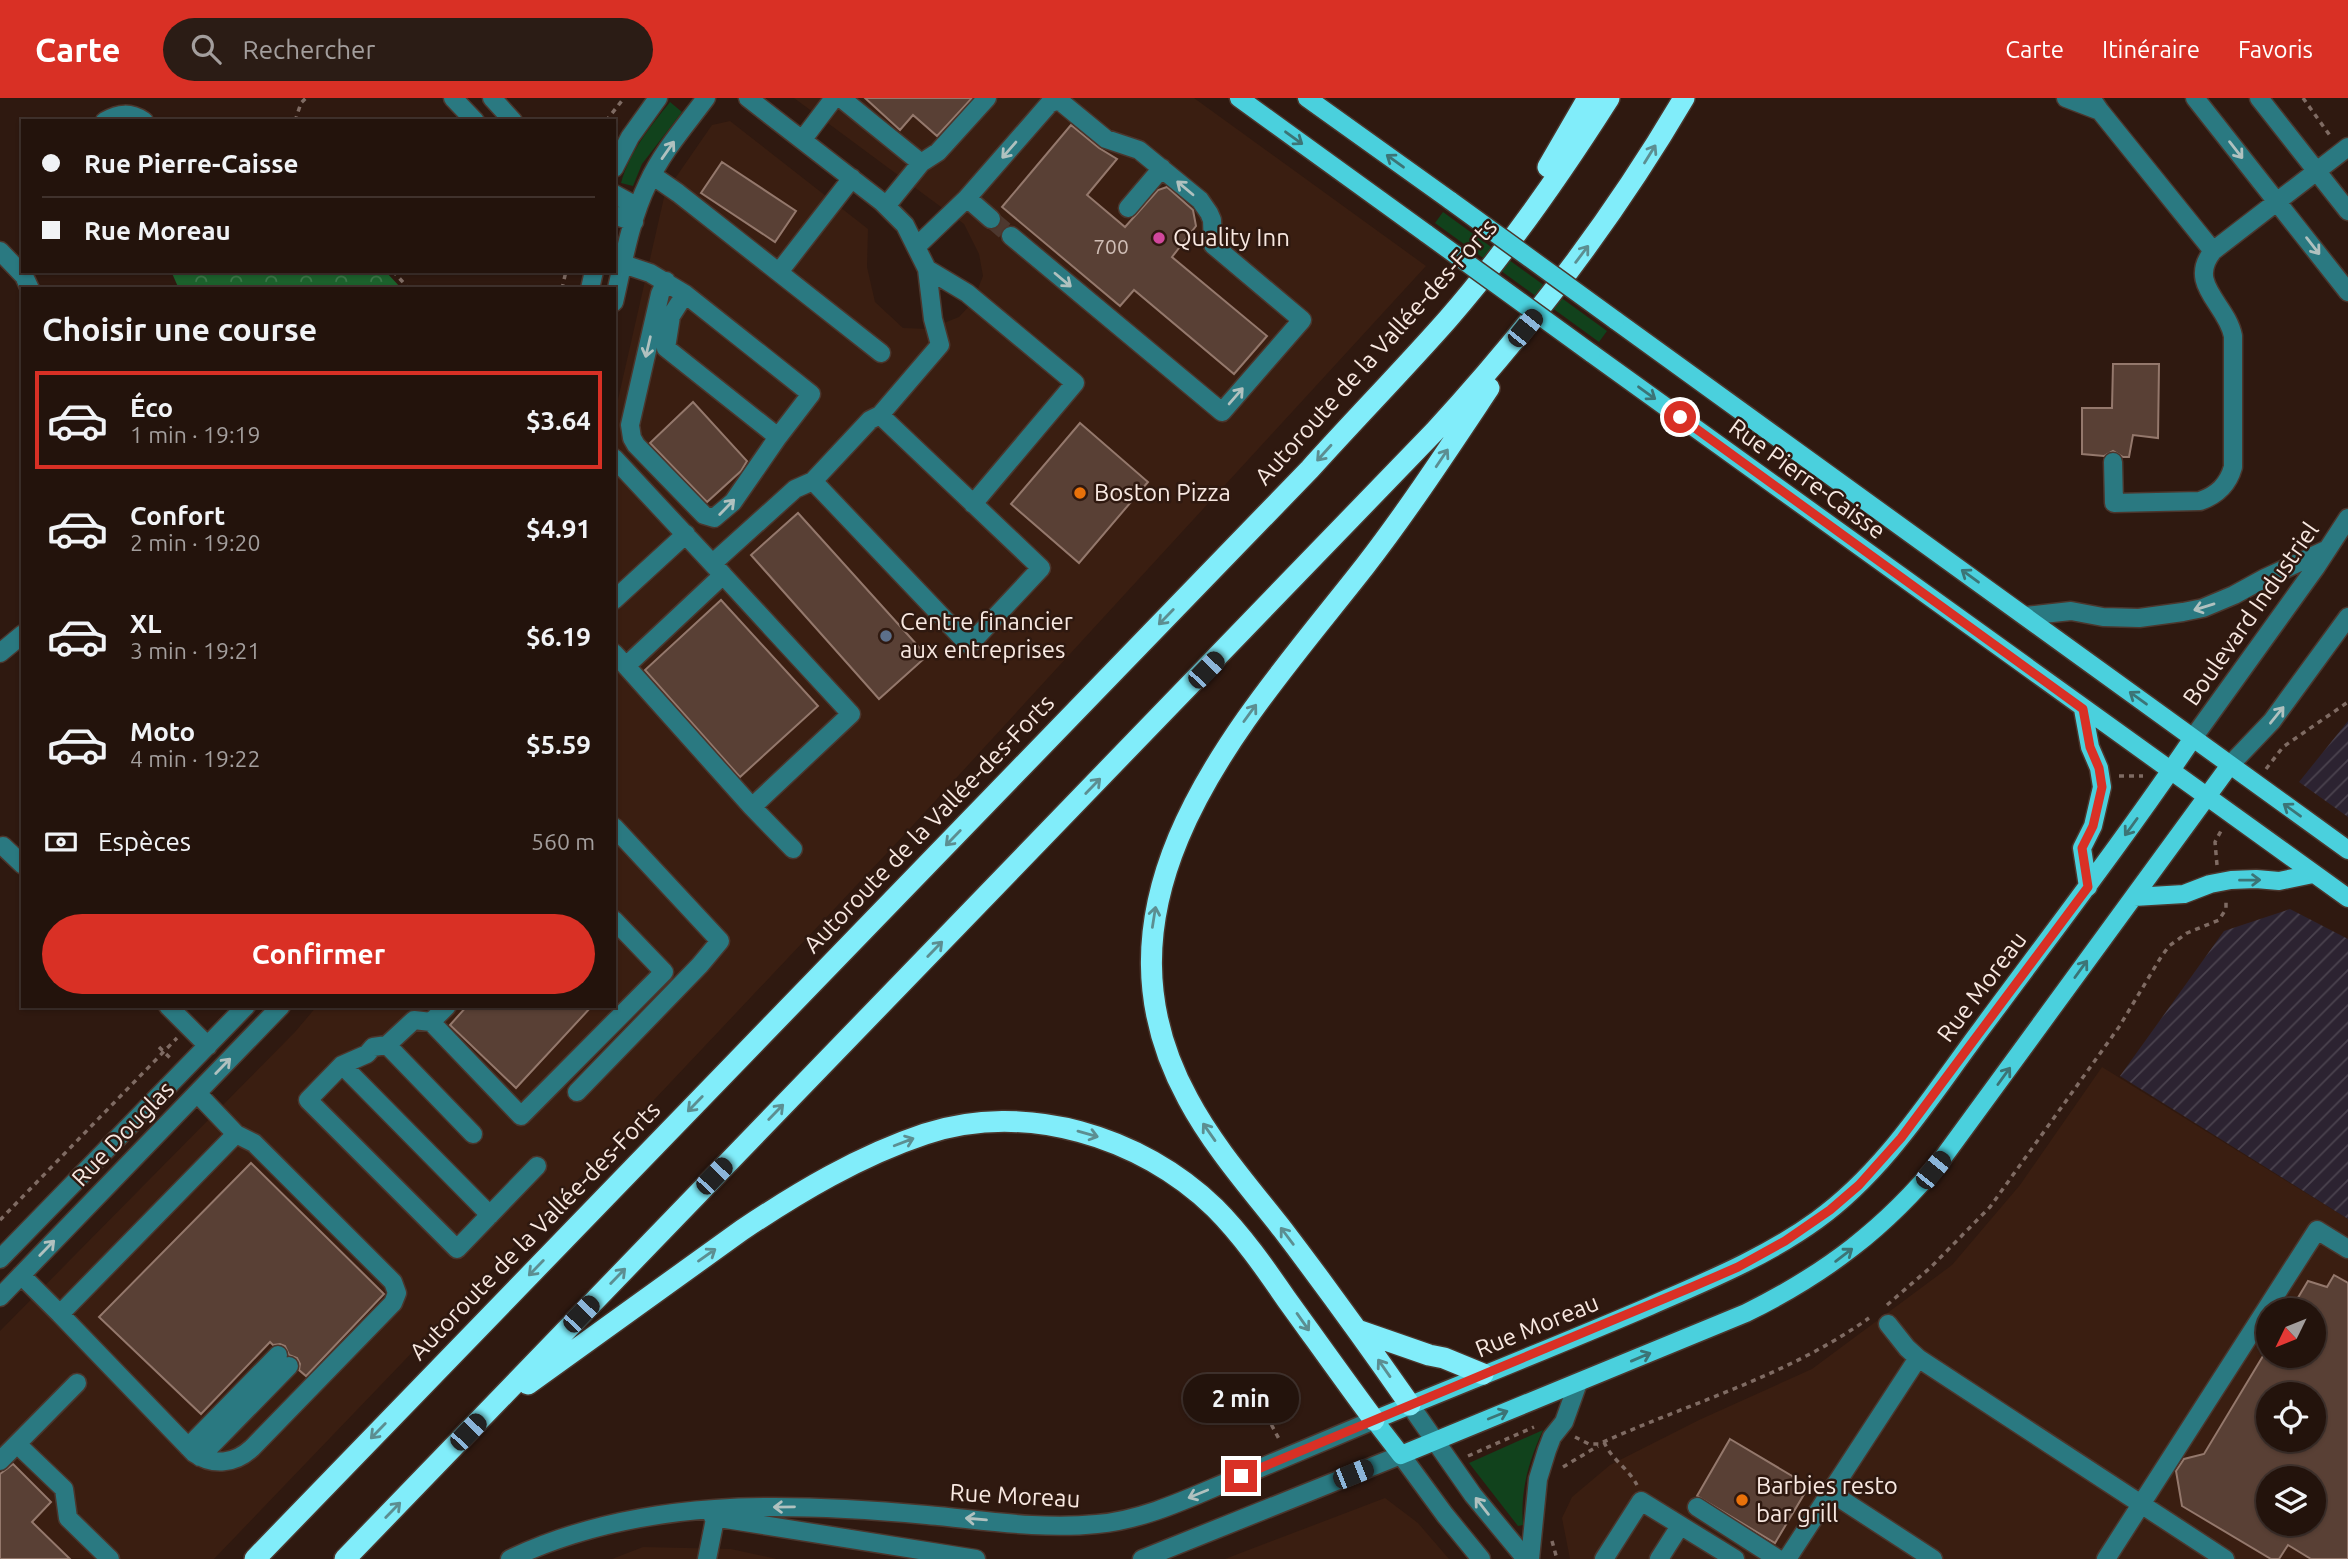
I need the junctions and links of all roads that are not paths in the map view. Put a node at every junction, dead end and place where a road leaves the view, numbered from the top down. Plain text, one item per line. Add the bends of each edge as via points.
1 (453, 98) edge
2 (492, 98) edge
3 (658, 98) edge
4 (706, 98) edge
5 (748, 98) edge
6 (834, 98) edge
7 (841, 98) edge
8 (987, 98) edge
9 (1239, 98) edge
10 (1307, 98) edge
11 (1588, 98) edge
12 (1609, 98) edge
13 (1684, 98) edge
14 (2066, 98) edge
15 (2195, 98) edge
16 (2259, 98) edge
17 (2095, 105) edge
18 (108, 119) edge
19 (139, 119) edge
20 (473, 119) edge
21 (511, 119) edge
22 (803, 139) junction
23 (2348, 147) edge
24 (921, 163) junction
25 (616, 164) edge
26 (1162, 168) junction
27 (2316, 171) junction
28 (652, 175) junction
29 (852, 178) junction
30 (616, 196) edge
31 (967, 198) junction
32 (2277, 201) junction
33 (886, 206) junction
34 (1128, 208) dead end
35 (2348, 211) edge
36 (636, 214) junction
37 (616, 215) edge
38 (990, 219) tunnel mouth
39 (1010, 236) tunnel mouth
40 (917, 246) junction
41 (0, 251) edge
42 (2213, 251) junction
43 (619, 262) edge
44 (927, 269) junction
45 (21, 272) edge
46 (779, 272) junction
47 (666, 281) junction
48 (616, 287) edge
49 (2348, 292) edge
50 (685, 294) junction
51 (1548, 299) junction
52 (881, 353) dead end
53 (1370, 403) junction
54 (880, 415) junction
55 (778, 437) junction
56 (616, 460) edge
57 (2113, 463) dead end
58 (813, 481) junction
59 (973, 504) junction
60 (2348, 518) edge
61 (686, 534) junction
62 (2328, 550) junction
63 (718, 569) junction
64 (616, 598) edge
65 (2025, 616) junction
66 (2348, 617) edge
67 (21, 636) edge
68 (0, 653) edge
69 (620, 659) edge
70 (2083, 709) junction
71 (2193, 738) junction
72 (2230, 765) junction
73 (2171, 771) junction
74 (2205, 797) junction
75 (752, 807) junction
76 (616, 829) edge
77 (3, 846) dead end
78 (793, 849) dead end
79 (2348, 850) edge
80 (21, 863) edge
81 (2314, 874) junction
82 (2088, 887) junction
83 (2134, 897) junction
84 (2348, 898) edge
85 (616, 922) edge
86 (170, 1008) edge
87 (244, 1008) edge
88 (279, 1008) edge
89 (445, 1008) edge
90 (431, 1023) junction
91 (387, 1045) junction
92 (208, 1046) junction
93 (342, 1065) junction
94 (577, 1092) dead end
95 (197, 1093) junction
96 (236, 1134) junction
97 (473, 1134) dead end
98 (537, 1166) dead end
99 (490, 1215) junction
100 (2348, 1248) edge
101 (0, 1258) edge
102 (21, 1275) junction
103 (0, 1297) edge
104 (60, 1314) junction
105 (1884, 1317) road end
106 (1357, 1330) junction
107 (1918, 1358) junction
108 (283, 1360) dead end
109 (1483, 1374) junction
110 (76, 1383) dead end
111 (1578, 1383) junction
112 (1410, 1405) junction
113 (486, 1413) junction
114 (1374, 1420) junction
115 (1435, 1441) junction
116 (17, 1444) junction
117 (194, 1452) junction
118 (1401, 1455) junction
119 (0, 1461) edge
120 (1830, 1492) junction
121 (2141, 1505) junction
122 (1698, 1507) dead end
123 (716, 1513) junction
124 (1680, 1526) junction
125 (110, 1559) edge
126 (255, 1559) edge
127 (345, 1559) edge
128 (510, 1559) edge
129 (707, 1559) edge
130 (976, 1559) edge
131 (1142, 1559) edge
132 (1481, 1559) edge
133 (1528, 1559) edge
134 (1604, 1559) edge
135 (1659, 1559) edge
136 (1735, 1559) edge
137 (1778, 1559) edge
138 (1787, 1559) edge
139 (1933, 1559) edge
140 (2106, 1559) edge
141 (2225, 1559) edge

1 - 20 street
2 - 21 street
3 - 25 street
28 -> 4 street
5 - 22 street
6 - 22 street
7 - 24 street
8 - 24 street via 938,152
9 -> 70 main road, Rue Pierre-Caisse, bridge
65 -> 10 main road, Rue Pierre-Caisse, bridge
11 - 53 highway via 1495,246
12 - 53 highway, Autoroute de la Vallée-des-Forts via 1501,253
51 -> 13 highway via 1615,209
14 - 17 street
15 -> 32 street
16 - 27 street
17 - 42 street
18 - 19 street via 126,114
22 - 29 street
23 - 27 street
24 - 33 street
26 -> 31 street via 1139,150 1106,139 1064,103 1055,101
26 - 34 street
39 -> 26 street via 1222,412 1301,320 1213,245 1212,220 1205,206
27 - 32 street
27 - 35 street
28 - 36 street
28 - 46 street
29 - 33 street
29 - 46 street
30 - 36 street
31 - 38 street
31 - 40 street
32 - 42 street
32 -> 49 street
33 - 40 street
36 - 37 street
36 - 43 street
40 - 44 street
41 - 45 street
42 - 57 street via 2203,279 2231,324 2233,336 2230,478 2211,497 2200,500 2114,503
43 - 47 street
43 - 48 street
44 - 54 street via 940,345
44 - 59 street via 968,293 1075,383
46 - 52 street
47 - 50 street
47 -> 55 street via 630,425 634,442 704,515 714,518 733,502
50 - 55 street via 671,316 666,348
50 - 55 street via 811,394
106 -> 51 highway via 1214,1140 1177,1077 1154,998 1151,953 1157,903 1182,824 1223,753 1404,515
113 -> 51 highway via 1390,479
53 -> 126 highway, Autoroute de la Vallée-des-Forts
54 - 58 street
54 - 59 street
56 - 61 street
58 - 59 street via 969,645 1041,568
58 - 63 street via 795,489
60 - 62 street, Boulevard Industriel
61 - 63 street
61 - 64 street
62 -> 65 street via 2227,599 2183,612 2139,618 2071,611
62 - 71 street, Boulevard Industriel
63 - 69 street
63 - 75 street via 852,714
71 -> 65 main road, Rue Pierre-Caisse
72 -> 66 street via 2272,721
67 - 68 street
69 - 75 street
70 - 73 main road, Rue Pierre-Caisse
70 - 82 main road via 2102,787 2093,826 2082,848
71 - 72 main road, Rue Pierre-Caisse
71 - 73 main road, Rue Moreau
72 - 74 main road
79 -> 72 main road, Rue Pierre-Caisse
73 - 74 main road, Rue Pierre-Caisse
73 -> 82 main road, Rue Moreau
74 - 81 main road, Rue Pierre-Caisse
74 - 83 main road
75 - 78 street
76 - 94 street via 720,941
77 - 80 street
83 -> 81 main road via 2183,894 2231,880 2279,881
81 - 84 main road, Rue Pierre-Caisse
82 - 109 main road, Rue Moreau via 1901,1138 1830,1210 1738,1267
111 -> 83 main road via 1773,1300 1822,1272 1876,1230 1942,1159
85 - 90 street via 664,972 521,1116
86 - 92 street
87 - 92 street, Rue Douglas
95 -> 88 street, Rue Douglas
89 - 90 street
90 - 91 street via 414,1020
91 - 93 street via 373,1047
91 - 97 street
92 - 101 street, Rue Douglas
93 - 99 street
93 - 99 street via 308,1100 457,1249
95 - 96 street
102 -> 95 street, Rue Douglas
96 - 104 street
96 - 117 street via 254,1143 393,1282 397,1293 393,1303 247,1453 213,1461
98 - 99 street
100 - 121 street via 2317,1230
102 - 103 street, Rue Douglas
102 - 104 street
104 - 117 street
105 - 107 street
106 - 109 highway
112 -> 106 highway
107 - 120 street
107 - 121 street
108 - 117 street
109 - 112 main road, Rue Moreau
110 - 116 street
115 -> 111 main road
111 - 133 street via 1538,1479
112 - 114 main road, Rue Moreau
112 - 115 street
113 -> 114 highway via 778,1206 862,1160 926,1134 1001,1123 1061,1128 1099,1137 1187,1182 1255,1255
127 -> 113 highway
114 - 118 main road
114 -> 123 street, Rue Moreau via 1164,1508 1094,1525 1043,1525 852,1508
115 - 118 main road
133 -> 115 street
116 - 119 street
116 - 125 street via 64,1489 68,1518
118 - 131 street
118 - 132 street
120 - 138 street
120 - 139 street
121 - 140 street
121 - 141 street
122 - 137 street
123 - 128 street, Rue Moreau via 667,1513 596,1526
123 - 129 street
123 - 130 street, Rue Moreau
124 - 134 street via 1641,1501
124 - 135 street
124 - 136 street

